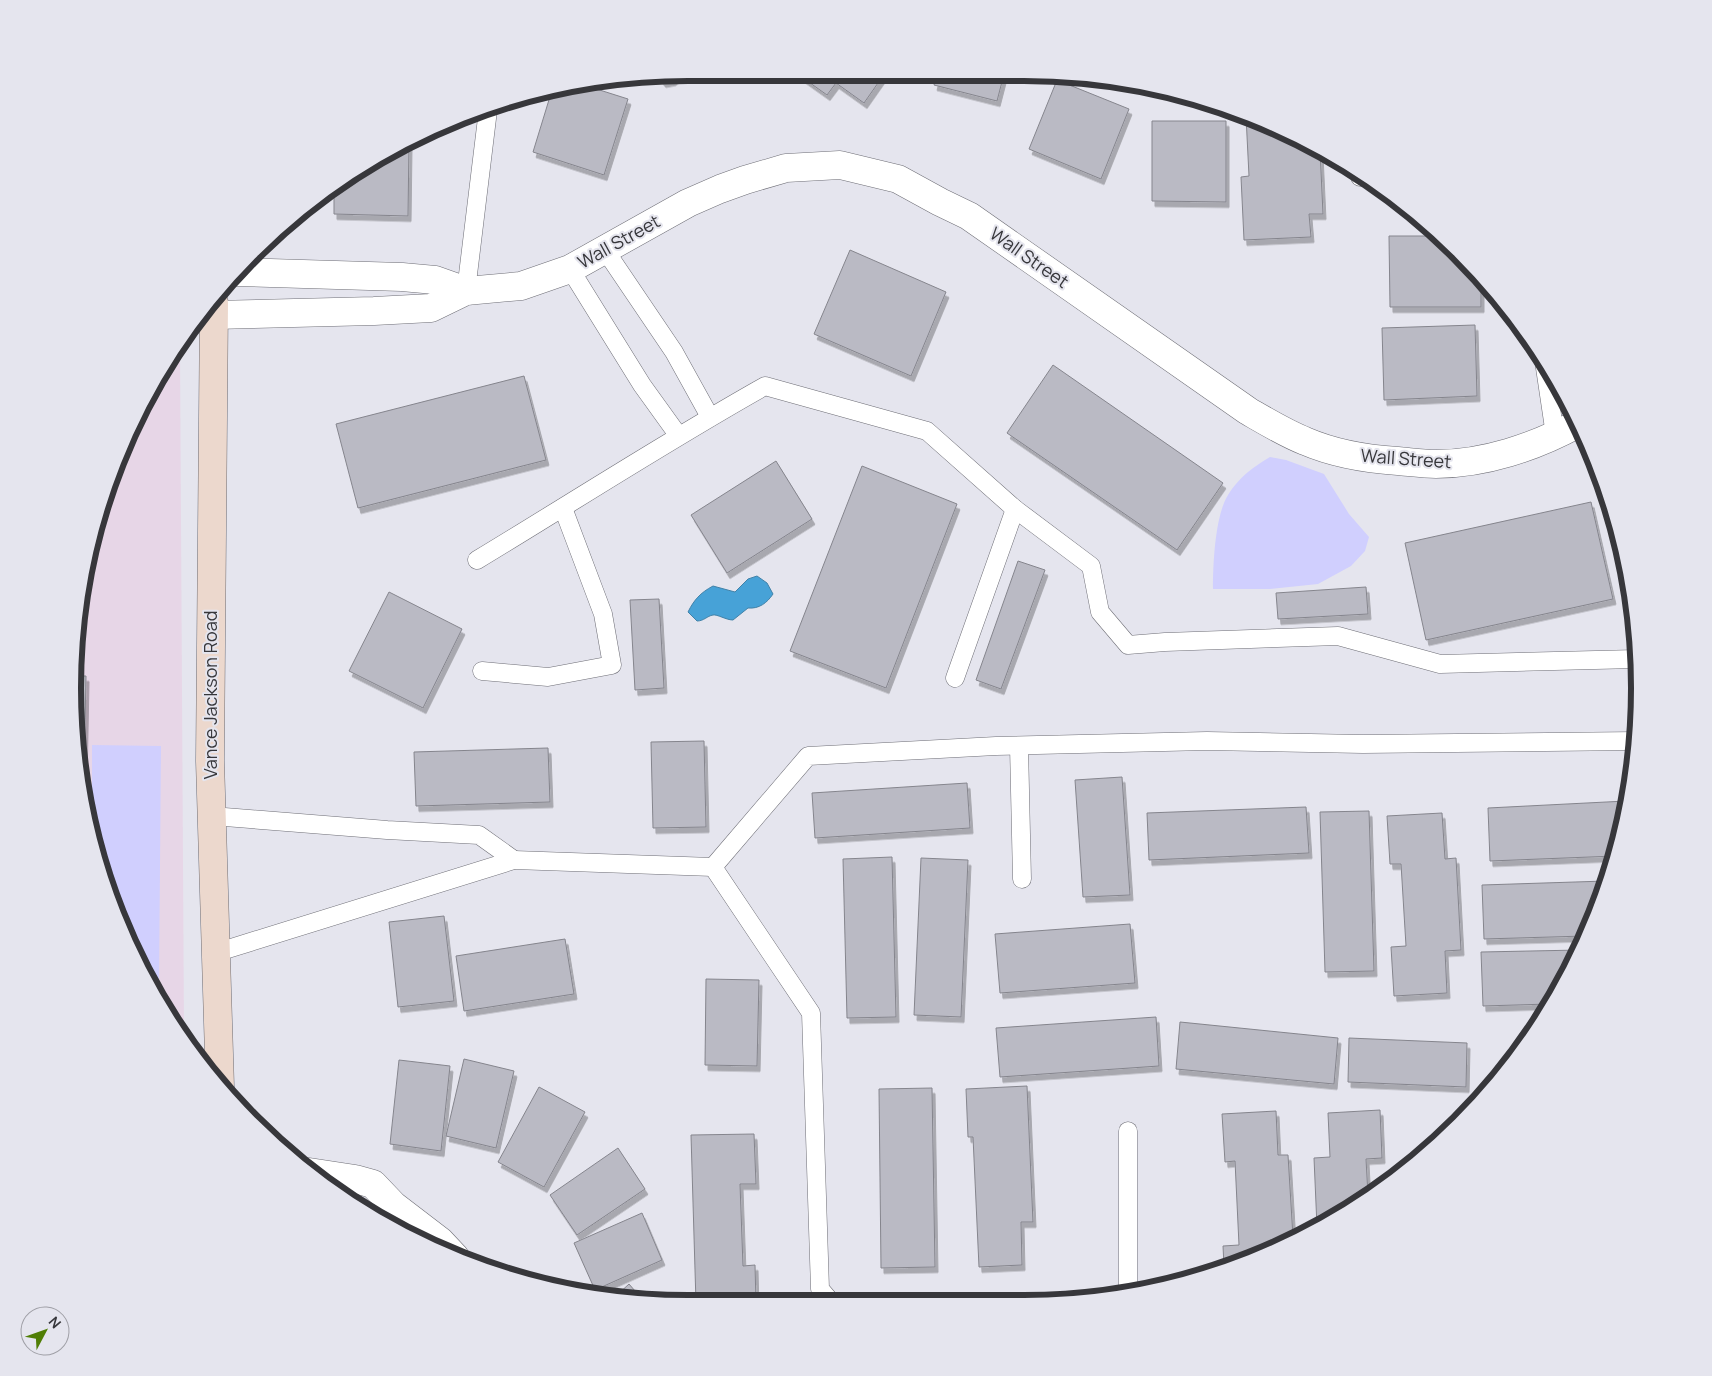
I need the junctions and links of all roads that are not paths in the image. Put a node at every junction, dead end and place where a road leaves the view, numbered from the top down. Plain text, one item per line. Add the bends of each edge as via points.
1 (487, 115) edge
2 (605, 250) junction
3 (570, 269) junction
4 (247, 272) edge
5 (466, 291) junction
6 (215, 309) edge
7 (214, 310) edge
8 (1555, 397) edge
9 (710, 417) junction
10 (1566, 430) edge
11 (678, 436) junction
12 (563, 508) junction
13 (1015, 509) junction
14 (476, 560) dead end
15 (1630, 659) edge
16 (482, 671) dead end
17 (955, 678) dead end
18 (1628, 741) edge
19 (1019, 746) junction
20 (212, 816) junction
21 (514, 860) junction
22 (713, 867) junction
23 (1022, 878) dead end
24 (215, 953) junction
25 (219, 1072) edge
26 (1128, 1131) dead end
27 (327, 1175) edge
28 (386, 1209) edge
29 (441, 1242) edge
30 (1128, 1286) edge
31 (825, 1295) edge

1 - 5 lane
2 - 3 street, Wall Street
2 - 9 lane via 674,352
2 - 10 street, Wall Street via 688,203 736,182 786,168 840,165 898,179 969,216 1248,411 1307,442 1370,460 1436,464 1502,455
3 - 5 street, Wall Street via 521,286
3 - 11 lane via 642,385
4 - 5 street, Wall Street via 402,277 436,280
5 - 6 street, Wall Street via 431,308 374,312
7 - 20 main road, Vance Jackson Road
8 - 10 lane
9 - 11 lane
9 - 13 lane via 765,386 926,431
11 - 12 lane
12 - 14 lane
12 - 16 lane via 603,614 612,665 548,677
13 - 15 lane via 1091,566 1100,612 1128,645 1338,636 1440,664
13 - 17 lane
18 - 19 lane via 1363,744 1208,741
19 - 22 lane via 808,756
19 - 23 lane
20 - 21 lane via 478,835
20 - 24 main road, Vance Jackson Road
21 - 22 lane
21 - 24 lane
22 - 31 lane via 811,1013 820,1290
24 - 25 main road, Vance Jackson Road
26 - 30 lane
27 - 28 street via 373,1184
28 - 29 street

